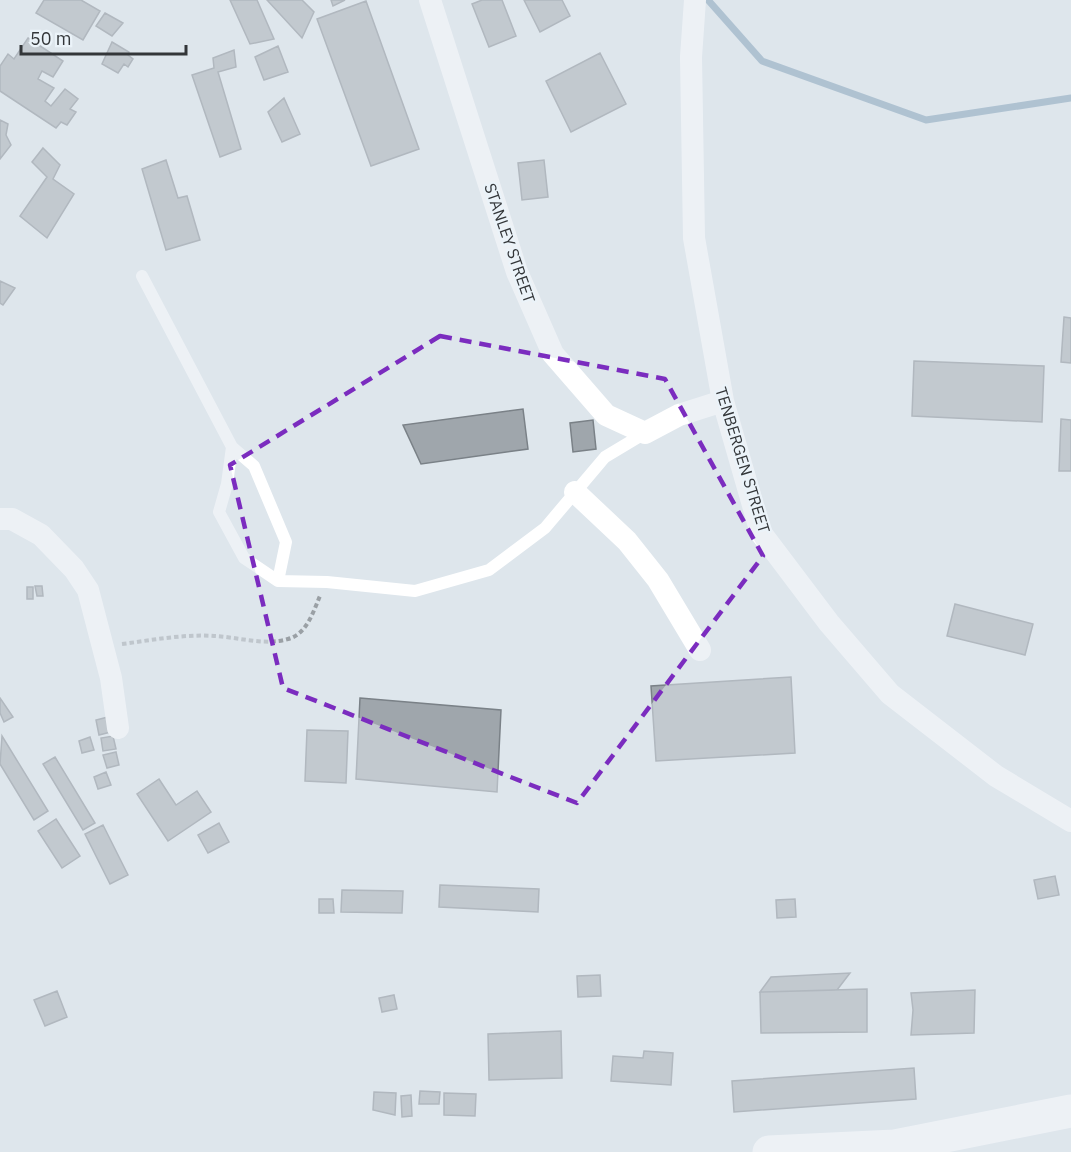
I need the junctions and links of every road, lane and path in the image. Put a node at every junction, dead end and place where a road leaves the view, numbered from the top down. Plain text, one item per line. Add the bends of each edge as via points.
1 (430, 0) edge
2 (695, 0) edge
3 (142, 276) dead end
4 (723, 400) junction
5 (645, 433) junction
6 (232, 447) junction
7 (575, 492) junction
8 (0, 519) edge
9 (278, 582) junction
10 (327, 582) junction
11 (103, 646) junction
12 (700, 650) dead end
13 (118, 728) dead end
14 (1071, 820) edge
15 (1071, 1111) edge
16 (895, 1149) edge
17 (769, 1152) edge

1 - 5 street, STANLEY STREET via 517,272 553,354 606,415
2 - 4 street, TENBERGEN STREET via 691,57 694,238
3 - 6 lane
4 - 5 street via 679,415
4 - 14 street, TENBERGEN STREET via 761,533 829,622 890,694 996,776
5 - 7 lane via 605,457
6 - 9 lane via 254,466 286,542
6 - 9 lane via 219,512 244,558
7 - 10 lane via 545,528 489,570 415,591
7 - 12 street via 627,541 658,580
8 - 11 street via 12,519 41,535 74,569 88,590
9 - 10 lane
10 - 11 path via 307,627 290,639 265,642 177,635
11 - 13 street
15 - 16 main road
16 - 17 main road

